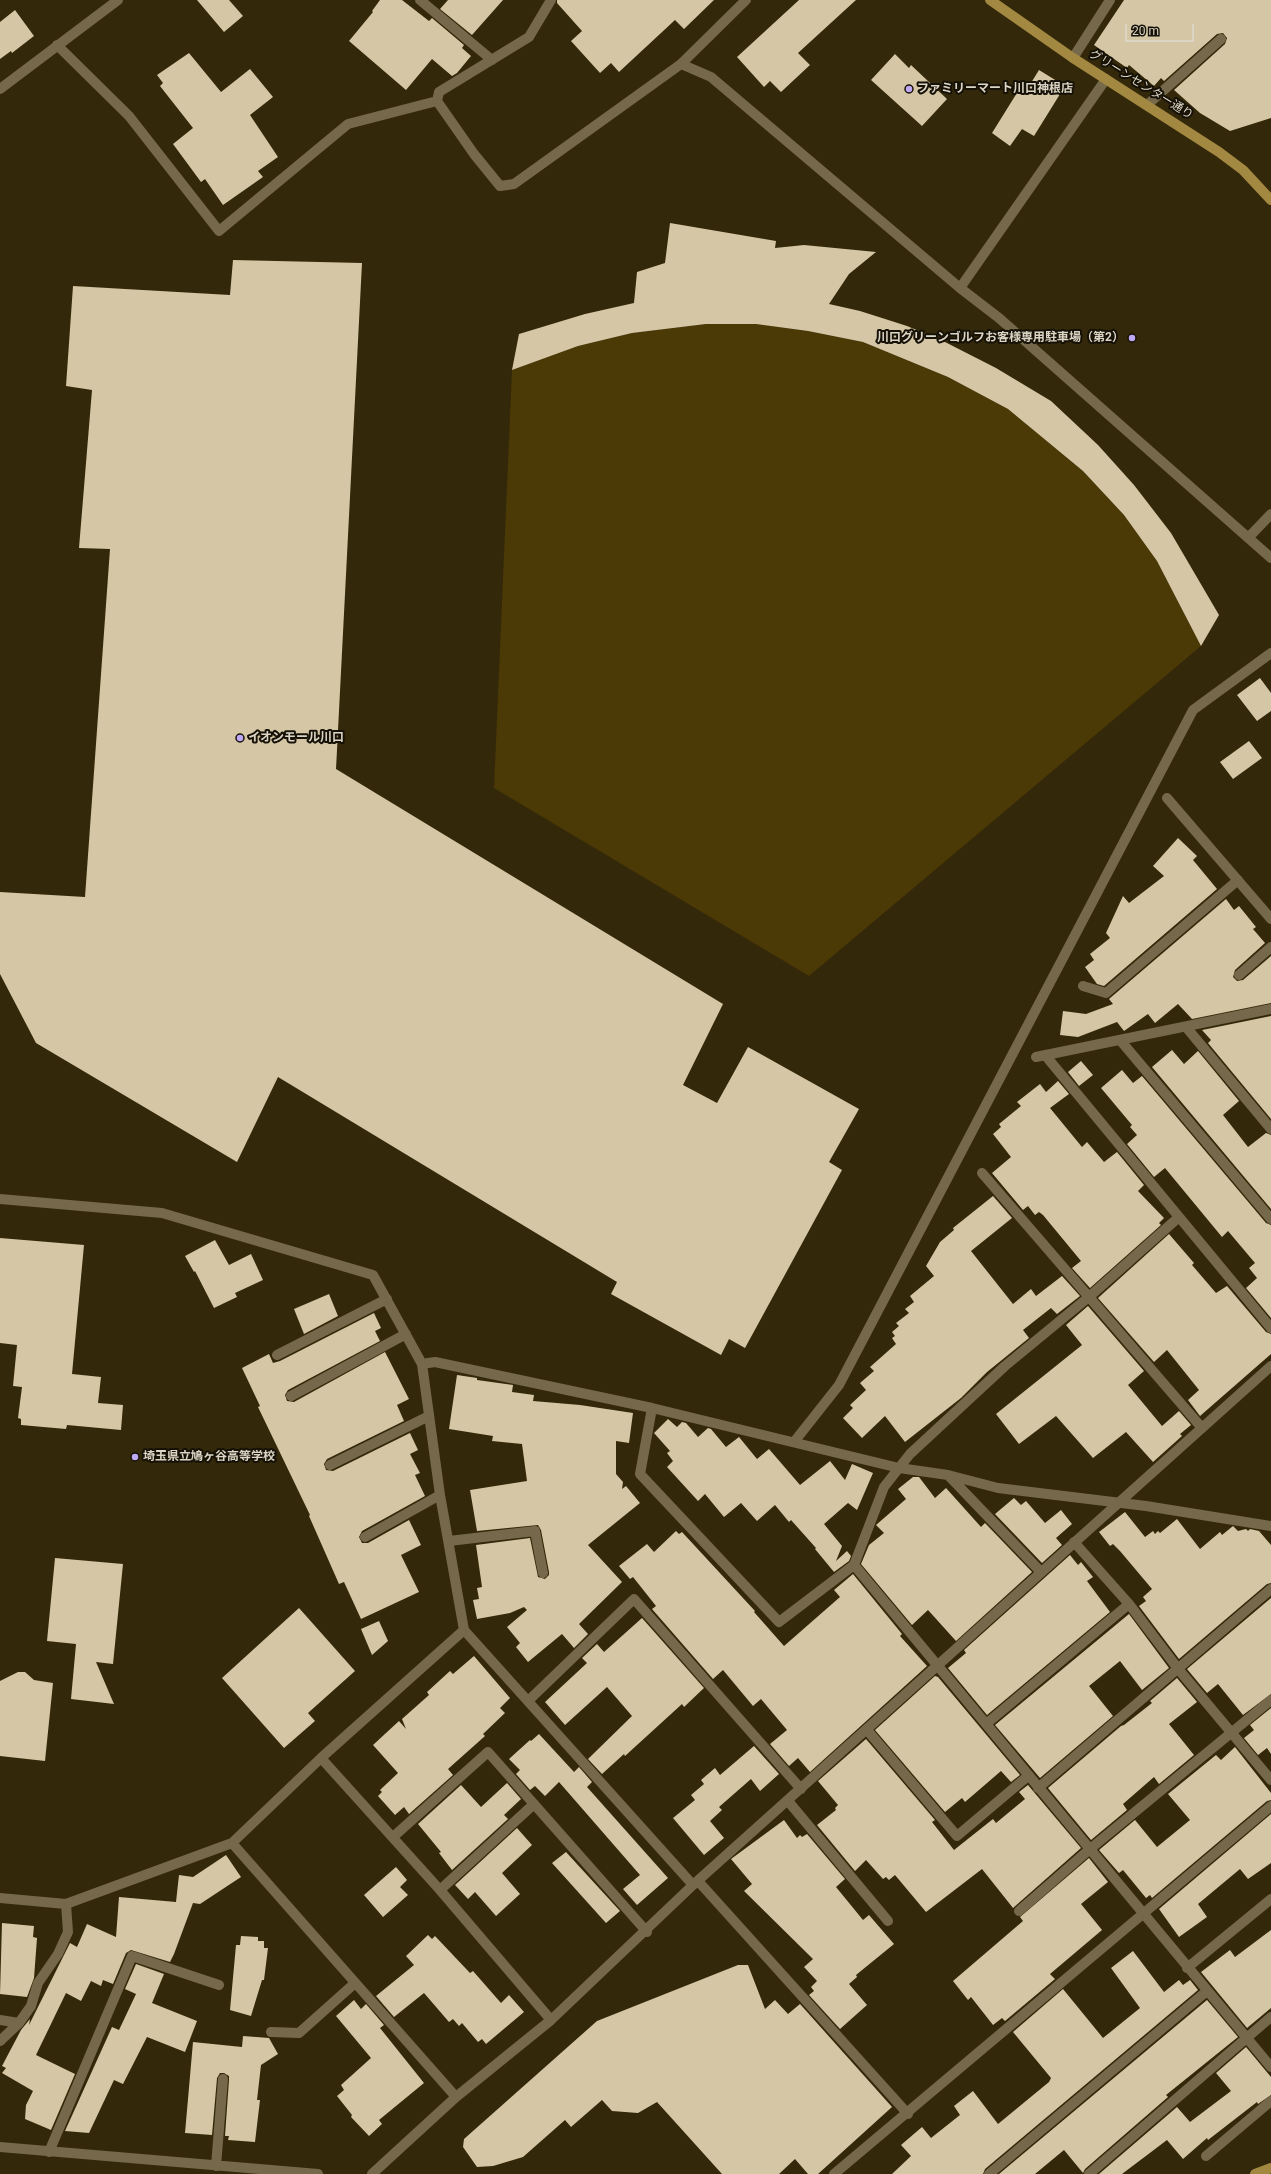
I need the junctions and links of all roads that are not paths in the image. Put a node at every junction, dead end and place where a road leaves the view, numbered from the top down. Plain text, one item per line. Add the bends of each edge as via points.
1 (118, 0) edge
2 (420, 0) edge
3 (551, 0) edge
4 (746, 0) edge
5 (990, 0) edge
6 (1110, 0) edge
7 (1220, 40) dead end
8 (57, 45) junction
9 (1073, 58) junction
10 (492, 60) junction
11 (681, 64) junction
12 (1106, 79) junction
13 (0, 89) edge
14 (438, 101) junction
15 (1147, 105) junction
16 (1271, 200) edge
17 (960, 288) junction
18 (1271, 514) edge
19 (1248, 538) junction
20 (1271, 558) edge
21 (1271, 653) edge
22 (1167, 798) dead end
23 (1238, 880) junction
24 (1271, 919) edge
25 (1271, 947) edge
26 (1239, 975) dead end
27 (1083, 986) dead end
28 (1271, 1009) edge
29 (1186, 1027) junction
30 (1120, 1040) junction
31 (1271, 1129) edge
32 (982, 1173) dead end
33 (0, 1199) edge
34 (1179, 1217) junction
35 (1271, 1219) edge
36 (1090, 1296) junction
37 (386, 1299) junction
38 (1271, 1328) edge
39 (406, 1334) junction
40 (277, 1355) dead end
41 (422, 1364) junction
42 (1271, 1366) edge
43 (291, 1396) dead end
44 (652, 1408) junction
45 (429, 1416) junction
46 (1202, 1428) junction
47 (794, 1442) junction
48 (330, 1465) dead end
49 (899, 1468) junction
50 (948, 1475) junction
51 (440, 1494) junction
52 (1117, 1503) junction
53 (1271, 1526) edge
54 (364, 1537) dead end
55 (449, 1541) junction
56 (1074, 1542) junction
57 (854, 1565) junction
58 (1041, 1572) junction
59 (543, 1573) dead end
60 (1271, 1589) edge
61 (1129, 1604) junction
62 (464, 1630) junction
63 (936, 1664) junction
64 (1179, 1670) junction
65 (1271, 1700) edge
66 (528, 1701) junction
67 (986, 1724) junction
68 (867, 1730) junction
69 (1232, 1733) junction
70 (321, 1758) junction
71 (1028, 1776) junction
72 (1271, 1780) edge
73 (1038, 1788) junction
74 (801, 1789) junction
75 (788, 1801) junction
76 (534, 1804) junction
77 (1271, 1806) edge
78 (393, 1837) junction
79 (232, 1843) junction
80 (1090, 1849) junction
81 (695, 1883) junction
82 (440, 1890) junction
83 (0, 1898) edge
84 (1271, 1899) edge
85 (66, 1904) junction
86 (1019, 1911) dead end
87 (1144, 1913) junction
88 (888, 1922) dead end
89 (646, 1932) junction
90 (1187, 1968) junction
91 (355, 1983) junction
92 (219, 1985) dead end
93 (1207, 1991) junction
94 (1271, 2017) edge
95 (0, 2020) edge
96 (551, 2020) junction
97 (19, 2023) junction
98 (271, 2032) dead end
99 (1246, 2038) junction
100 (0, 2041) edge
101 (1271, 2067) edge
102 (223, 2080) dead end
103 (456, 2097) junction
104 (1271, 2101) edge
105 (908, 2114) junction
106 (0, 2148) edge
107 (49, 2152) junction
108 (1206, 2156) dead end
109 (216, 2166) junction
110 (1271, 2168) edge
111 (318, 2174) edge
112 (372, 2174) edge
113 (834, 2174) edge
114 (989, 2174) edge
115 (1090, 2174) edge
116 (1256, 2174) edge

1 - 8 street
2 - 10 street
3 - 10 street via 529,36
4 - 11 street
5 - 9 main road, グリーンセンター通り
6 - 9 street
7 - 15 street
8 - 13 street
8 - 14 street via 129,116 219,231 348,124
9 - 12 main road, グリーンセンター通り
10 - 14 street via 439,92
11 - 14 street via 514,184 500,186 474,154
11 - 17 street via 712,77
12 - 15 main road, グリーンセンター通り
12 - 17 street
15 - 16 main road, グリーンセンター通り via 1244,170
17 - 19 street via 998,318
18 - 19 street
19 - 20 street
21 - 47 street via 1193,710 839,1385
22 - 23 street
23 - 24 street
23 - 27 street via 1106,993
25 - 26 street
28 - 29 street
29 - 30 street
29 - 31 street
30 - 34 street via 1041,1056
30 - 35 street
32 - 36 street
33 - 37 street via 162,1214 373,1275
34 - 36 street
34 - 38 street
36 - 46 street
36 - 49 street via 1005,1366 910,1454
37 - 39 street
37 - 40 street
39 - 41 street
39 - 43 street
41 - 44 street via 434,1362
41 - 45 street
42 - 46 street
44 - 47 street
44 - 57 street via 640,1474 779,1622
45 - 48 street
45 - 51 street
46 - 52 street
47 - 49 street
49 - 50 street
49 - 57 street via 884,1487
50 - 52 street via 998,1488
50 - 58 street
51 - 54 street
51 - 55 street
52 - 53 street
52 - 56 street
55 - 59 street via 535,1531
55 - 62 street
56 - 58 street
56 - 61 street
57 - 63 street
58 - 63 street
60 - 64 street
61 - 64 street
61 - 67 street
62 - 66 street
62 - 70 street
63 - 67 street
63 - 68 street
64 - 69 street
64 - 73 street
65 - 69 street
66 - 74 street via 634,1599
66 - 81 street
67 - 71 street
68 - 71 street via 957,1836
68 - 74 street
69 - 72 street
69 - 80 street
70 - 78 street
70 - 79 street
71 - 73 street
73 - 80 street
74 - 75 street
75 - 81 street
75 - 88 street
76 - 78 street via 488,1752
76 - 82 street
76 - 89 street
77 - 87 street
78 - 82 street
79 - 85 street
79 - 91 street
80 - 86 street
80 - 87 street
81 - 89 street
81 - 105 street
82 - 96 street
83 - 85 street
84 - 90 street
85 - 97 street via 68,1932 58,1954 38,1983 31,2006
87 - 90 street
87 - 105 street
89 - 96 street
90 - 93 street
91 - 98 street via 299,2033
91 - 103 street
92 - 107 street via 132,1956
93 - 99 street
93 - 114 street
94 - 99 street
95 - 97 street
96 - 103 street
97 - 100 street
99 - 101 street
99 - 115 street
102 - 109 street
103 - 112 street
104 - 108 street
105 - 113 street
106 - 107 street
107 - 109 street
109 - 111 street
110 - 116 main road

